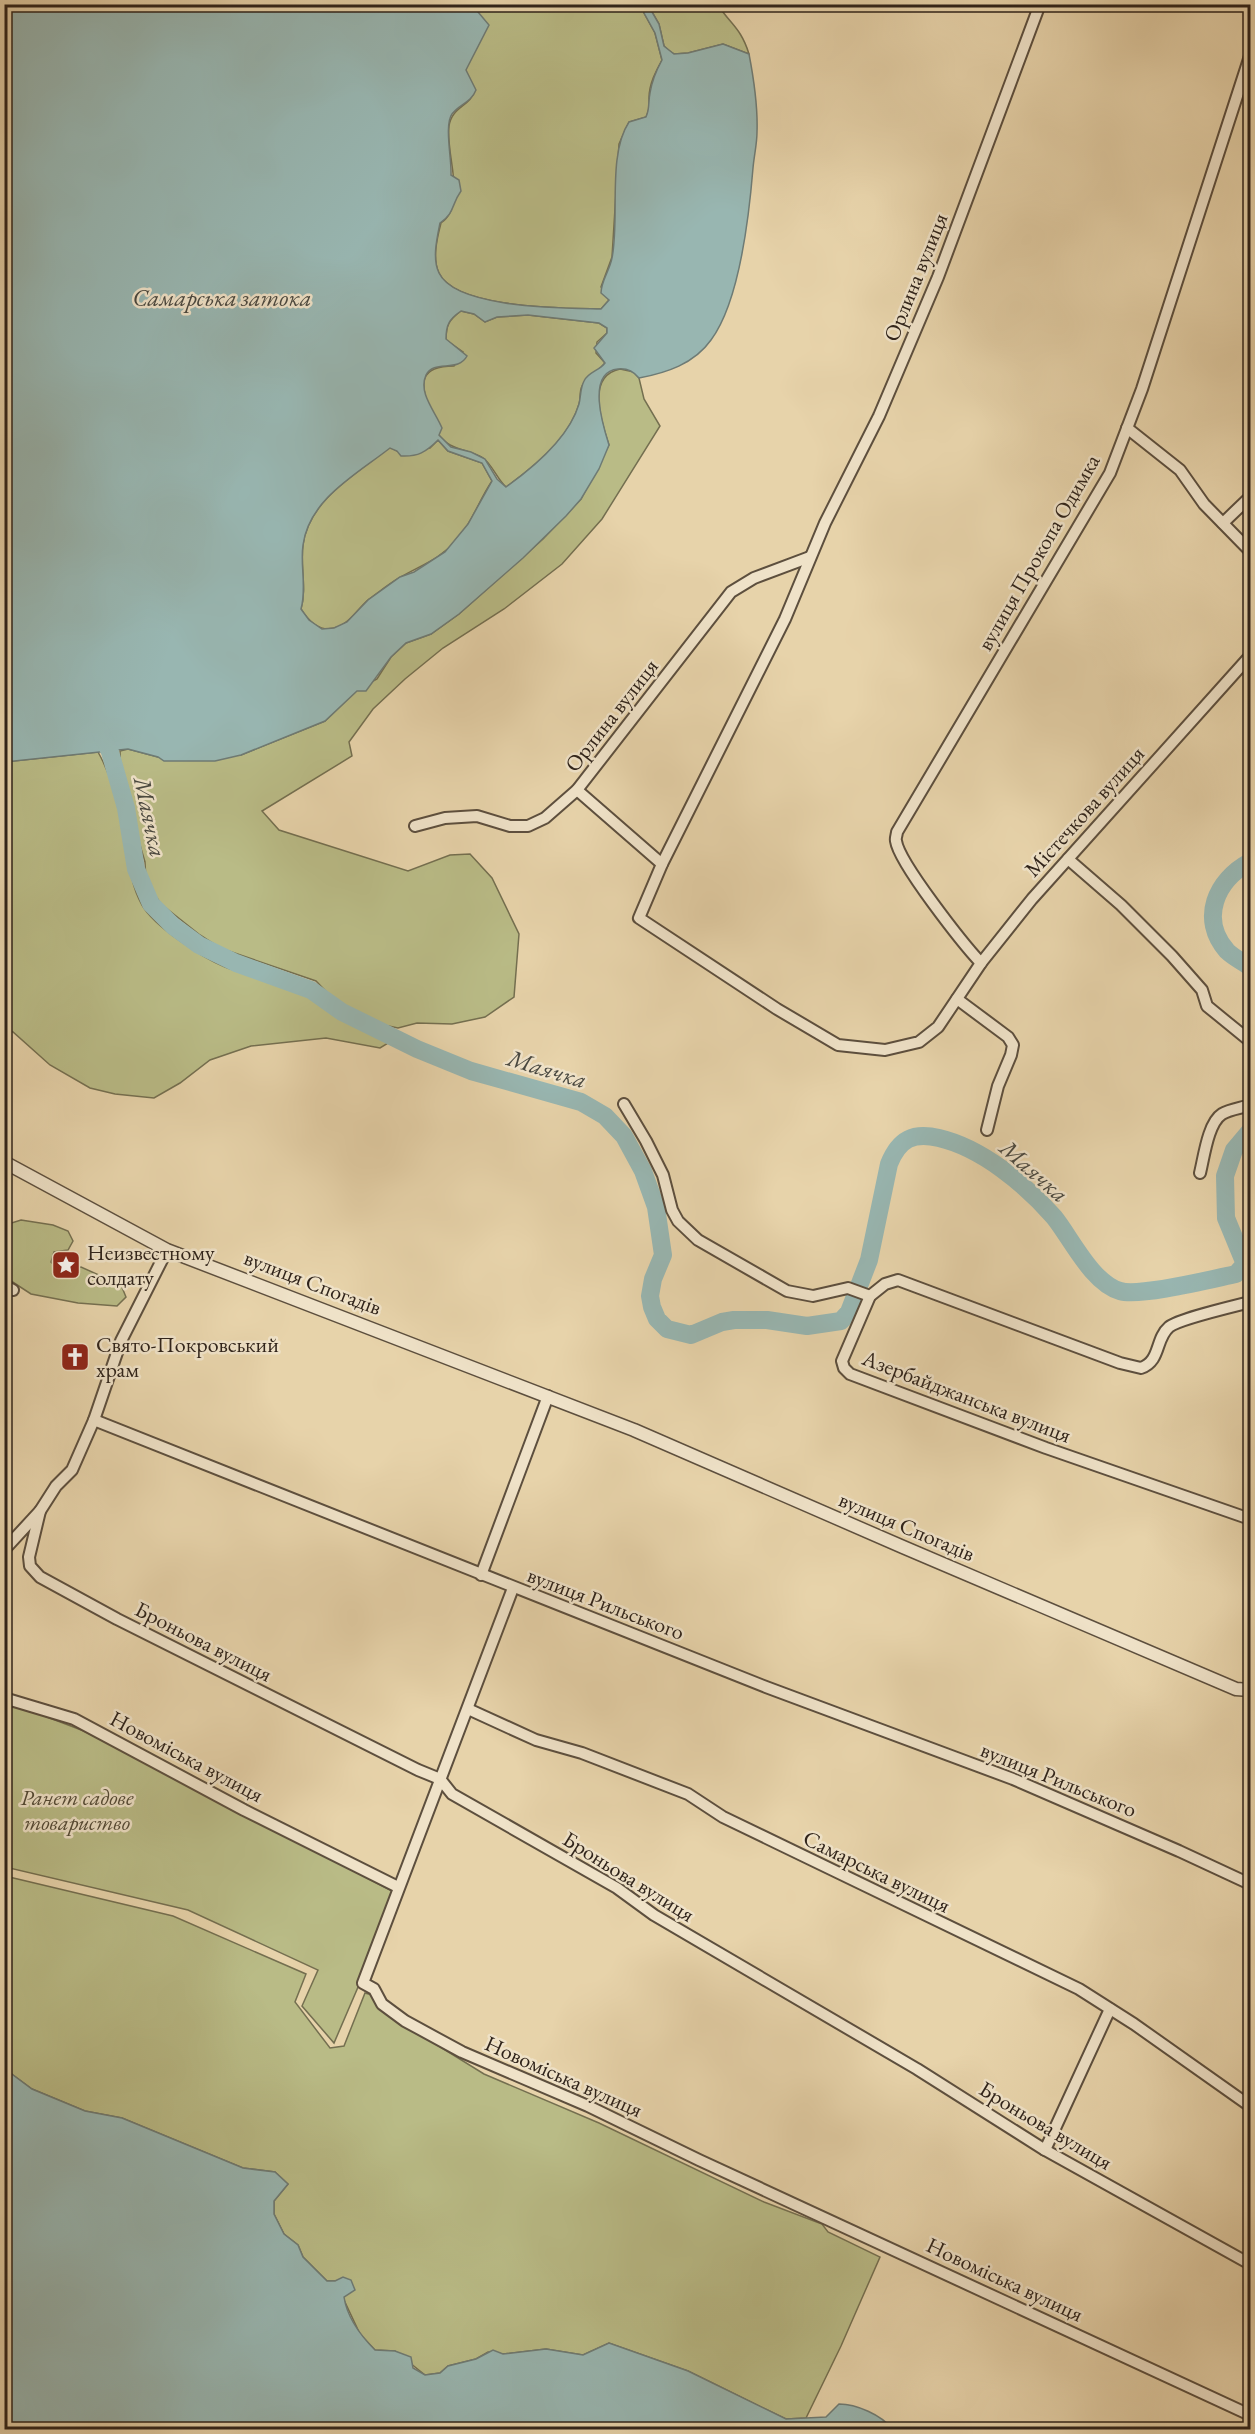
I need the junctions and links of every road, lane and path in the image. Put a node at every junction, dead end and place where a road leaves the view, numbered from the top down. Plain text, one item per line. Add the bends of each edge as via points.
1 (1040, 4) edge
2 (1251, 56) edge
3 (1128, 428) junction
4 (1251, 497) edge
5 (1223, 523) junction
6 (1251, 551) edge
7 (810, 557) junction
8 (1251, 656) edge
9 (577, 790) junction
10 (415, 826) dead end
11 (1068, 859) junction
12 (662, 864) junction
13 (639, 918) joint
14 (981, 963) junction
15 (957, 999) junction
16 (1251, 1041) edge
17 (624, 1104) dead end
18 (1251, 1105) edge
19 (987, 1130) dead end
20 (4, 1162) edge
21 (1200, 1173) dead end
22 (167, 1250) junction
23 (867, 1295) junction
24 (1251, 1302) edge
25 (548, 1396) junction
26 (94, 1420) junction
27 (40, 1511) junction
28 (1251, 1519) edge
29 (4, 1550) edge
30 (481, 1575) junction
31 (513, 1588) junction
32 (1251, 1690) edge
33 (4, 1698) edge
34 (468, 1709) junction
35 (440, 1779) junction
36 (1251, 1884) edge
37 (398, 1887) junction
38 (1110, 2009) junction
39 (1251, 2106) edge
40 (1045, 2150) junction
41 (1251, 2264) edge
42 (1251, 2415) edge

1 - 7 street, Орлина вулиця via 938,277 879,416
2 - 3 street, вулиця Прокопа Одимка
3 - 5 street via 1180,470
3 - 14 street, вулиця Прокопа Одимка via 1110,473 897,832 895,840 905,860
4 - 5 street
5 - 6 street
7 - 9 street, Орлина вулиця via 736,587
7 - 12 street, Орлина вулиця via 785,619
8 - 11 street, Містечкова вулиця
9 - 10 street, Орлина вулиця via 545,818 528,826 510,826 477,816 445,818
9 - 12 street
11 - 14 street, Містечкова вулиця
11 - 16 street via 1172,956 1203,990 1207,1006
12 - 13 street, Орлина вулиця
13 - 15 street, Містечкова вулиця via 838,1045 885,1050 919,1042 938,1027
14 - 15 street, Містечкова вулиця
15 - 19 street via 1008,1037 1013,1045
17 - 23 street via 663,1175 672,1210 698,1240 787,1291 813,1296 848,1288
18 - 21 street via 1222,1114 1216,1121
20 - 22 street, вулиця Спогадів
22 - 25 street, вулиця Спогадів
22 - 26 street via 121,1341
23 - 24 street via 898,1280 1141,1368 1153,1360 1162,1336 1172,1324
23 - 28 street, Азербайджанська вулиця via 842,1361 850,1374
25 - 30 street
25 - 32 street, вулиця Спогадів via 1236,1689
26 - 27 street via 72,1470
26 - 30 street, вулиця Рильського
27 - 29 street
27 - 35 street, Броньова вулиця via 29,1557 30,1566 40,1577
30 - 31 street, вулиця Рильського
31 - 34 street
31 - 36 street, вулиця Рильського via 1013,1779
33 - 37 street, Новоміська вулиця via 74,1719
34 - 35 street
34 - 38 street, Самарська вулиця via 536,1740 582,1753 688,1794 723,1817 1014,1956
35 - 37 street
35 - 40 street, Броньова вулиця via 452,1794 617,1888 654,1915
37 - 42 street, Новоміська вулиця via 363,1983 405,2021 462,2052 588,2106
38 - 39 street, Самарська вулиця
38 - 40 street
40 - 41 street, Броньова вулиця

